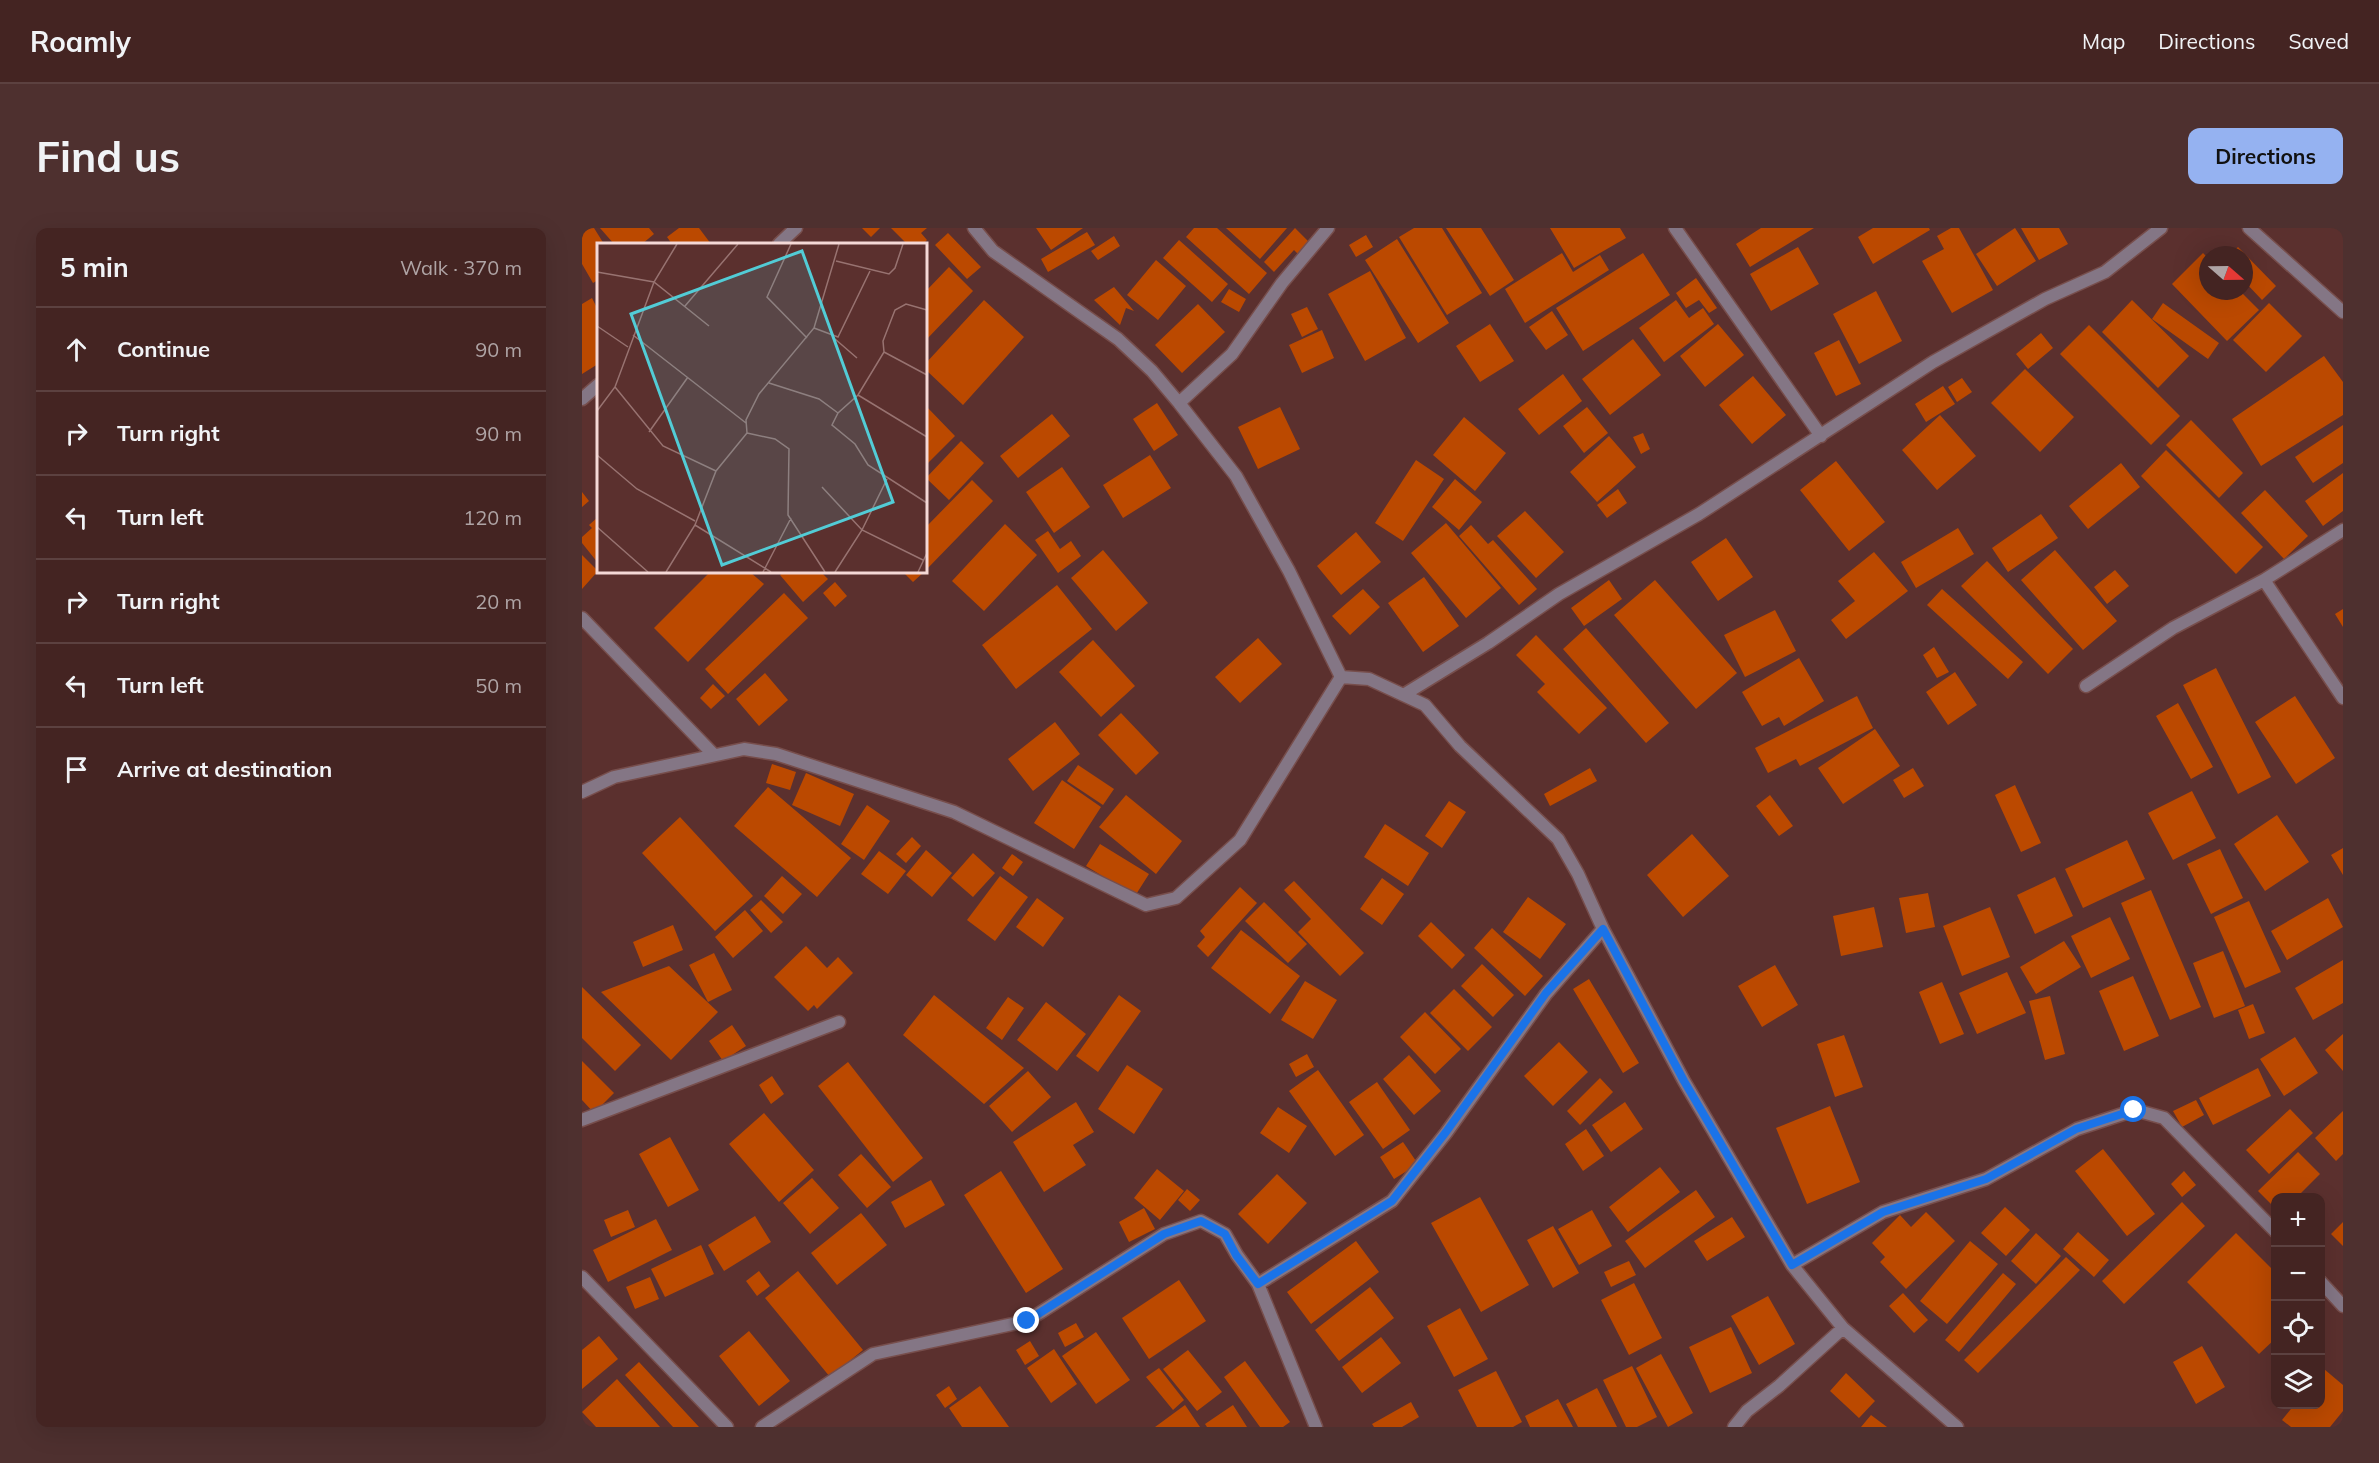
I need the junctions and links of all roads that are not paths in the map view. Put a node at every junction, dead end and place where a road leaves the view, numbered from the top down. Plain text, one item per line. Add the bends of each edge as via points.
1 (796, 228) edge
2 (974, 228) edge
3 (1328, 228) edge
4 (1675, 228) edge
5 (2161, 228) edge
6 (2249, 228) edge
7 (780, 243) edge
8 (2343, 312) edge
9 (597, 386) edge
10 (582, 399) edge
11 (1179, 403) junction
12 (1821, 436) junction
13 (2343, 530) edge
14 (2264, 580) junction
15 (582, 618) edge
16 (1341, 677) junction
17 (2086, 686) dead end
18 (1405, 694) junction
19 (2343, 698) edge
20 (714, 755) junction
21 (582, 792) edge
22 (1603, 929) junction
23 (839, 1022) dead end
24 (582, 1120) edge
25 (2271, 1227) edge
26 (1792, 1265) junction
27 (582, 1277) edge
28 (1258, 1284) junction
29 (2325, 1286) edge
30 (2343, 1306) edge
31 (1843, 1328) junction
32 (728, 1427) edge
33 (762, 1427) edge
34 (1316, 1427) edge
35 (1734, 1427) edge
36 (1958, 1427) edge

1 - 7 street
2 - 11 street via 993,251 1118,339
3 - 11 street via 1282,283 1232,354
4 - 12 street
5 - 12 street via 2106,272 2045,299 1933,362
6 - 8 street
9 - 10 street
11 - 16 street via 1236,476
12 - 18 street via 1700,514 1559,594
13 - 14 street
14 - 17 street via 2173,628
14 - 19 street
15 - 20 street
16 - 18 street via 1369,679
16 - 20 street via 1240,840 1176,898 1146,905 954,812 776,754 744,749
18 - 22 street via 1425,705 1460,746 1558,839
20 - 21 street via 614,777
22 - 26 street via 1684,1081
22 - 28 street via 1546,993 1392,1201
23 - 24 street
25 - 26 street via 2164,1118 2134,1110 2076,1129 1986,1179 1883,1212
26 - 31 street
27 - 32 street
28 - 33 street via 1225,1234 1201,1221 1164,1234 1027,1321 873,1354
28 - 34 street
29 - 30 street
31 - 35 street via 1747,1411
31 - 36 street

